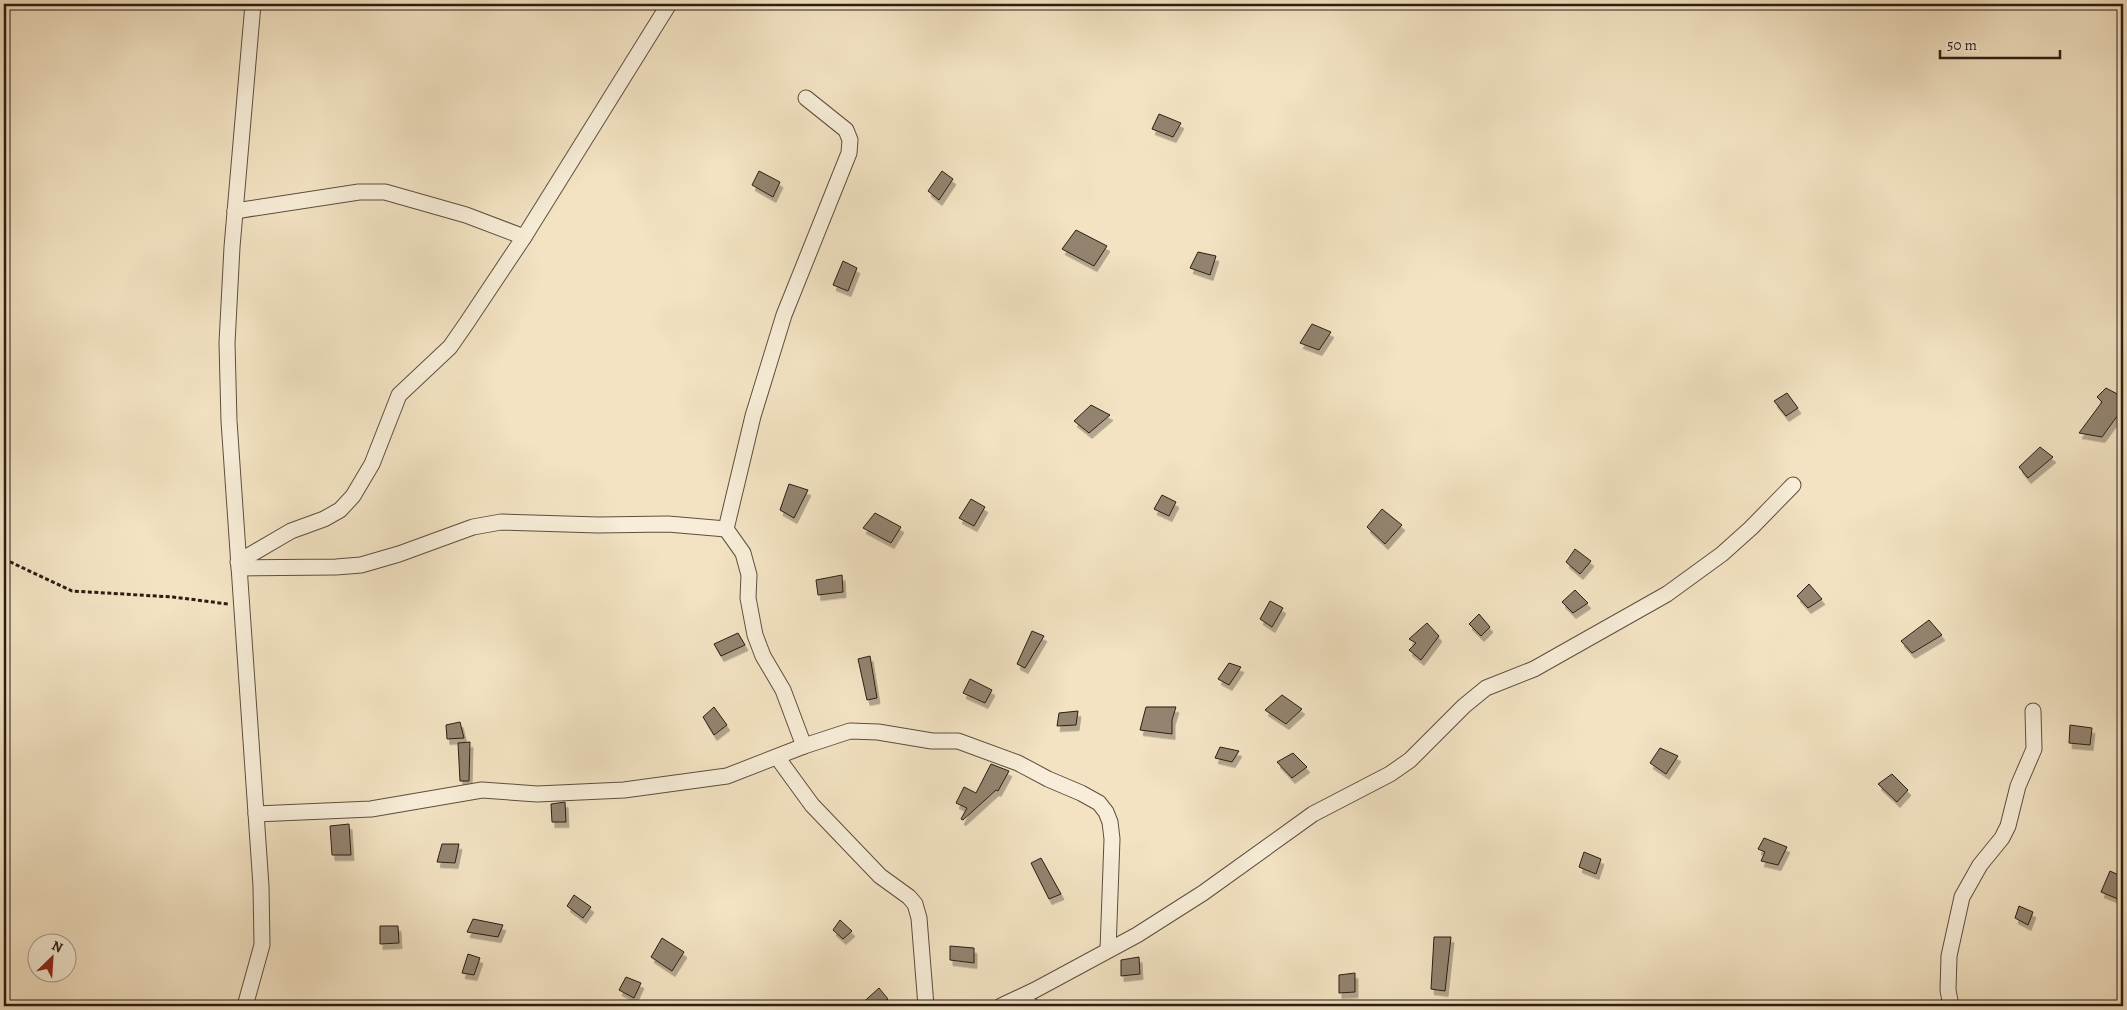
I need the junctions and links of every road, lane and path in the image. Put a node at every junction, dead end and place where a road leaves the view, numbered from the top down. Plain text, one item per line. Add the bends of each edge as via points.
1 (253, 4) edge
2 (669, 4) edge
3 (806, 98) dead end
4 (235, 210) junction
5 (524, 237) junction
6 (1793, 485) dead end
7 (726, 529) junction
8 (4, 559) edge
9 (239, 565) junction
10 (241, 606) junction
11 (2033, 711) dead end
12 (804, 746) junction
13 (777, 757) junction
14 (256, 814) junction
15 (1108, 950) junction
16 (1004, 1004) edge
17 (245, 1006) edge
18 (926, 1006) edge
19 (1032, 1006) edge
20 (1951, 1006) edge

1 - 4 street
2 - 5 street
3 - 7 street via 846,130 850,140 849,152 784,315 753,416
4 - 5 street via 359,192 385,192 466,215
4 - 9 street via 227,344
5 - 9 street via 450,347 399,395 376,455 353,496 340,510 291,531
6 - 15 street via 1722,554 1667,594 1534,669 1486,688 1410,760 1390,774 1313,814 1203,893
7 - 9 street via 668,524 598,526 501,522 473,527 360,565
7 - 12 street via 743,553 749,575 748,598 755,634 763,656 783,690
8 - 10 path via 72,590 173,597
9 - 10 street
10 - 14 street
11 - 20 street via 2034,749 2018,786 2008,826 1962,897 1949,956
12 - 13 street
12 - 15 street via 850,731 958,741 1018,763 1098,803 1110,822 1112,839
13 - 14 street via 727,776 624,790 537,794 482,790 371,809
13 - 18 street via 812,805 880,876 915,904
14 - 17 street via 262,945
15 - 16 street
16 - 19 street

